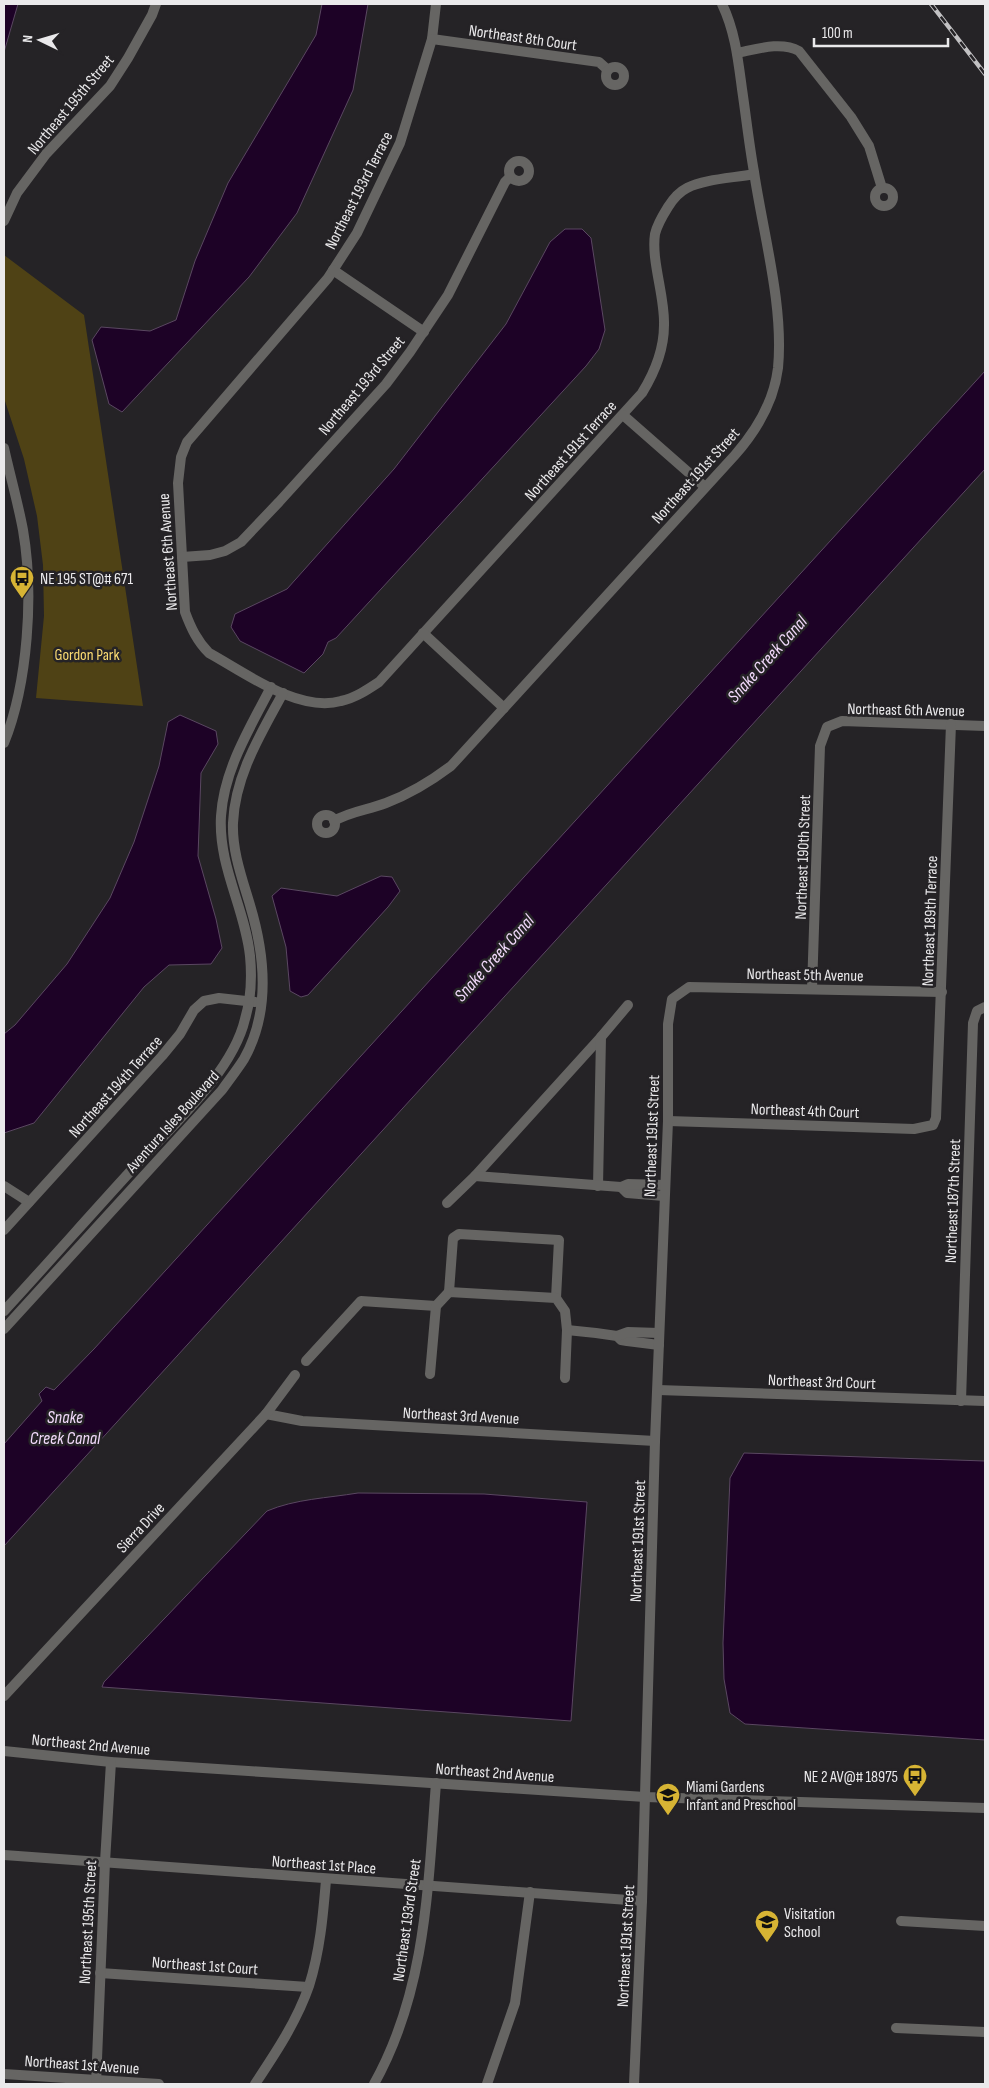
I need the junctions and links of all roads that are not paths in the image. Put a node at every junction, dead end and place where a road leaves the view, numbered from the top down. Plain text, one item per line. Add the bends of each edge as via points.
1 (156, 4) edge
2 (436, 4) edge
3 (722, 4) edge
4 (432, 39) junction
5 (737, 53) junction
6 (608, 70) dead end
7 (754, 174) junction
8 (510, 177) dead end
9 (882, 188) dead end
10 (4, 221) edge
11 (333, 270) junction
12 (424, 332) junction
13 (624, 415) junction
14 (4, 448) edge
15 (181, 457) joint
16 (705, 488) junction
17 (182, 557) junction
18 (423, 633) junction
19 (271, 687) junction
20 (283, 693) junction
21 (303, 700) joint
22 (504, 708) junction
23 (952, 724) junction
24 (985, 726) edge
25 (827, 727) joint
26 (4, 743) edge
27 (334, 821) dead end
28 (812, 989) junction
29 (942, 992) junction
30 (672, 999) joint
31 (248, 1001) junction
32 (262, 1003) junction
33 (628, 1005) dead end
34 (985, 1007) edge
35 (601, 1037) junction
36 (936, 1118) joint
37 (668, 1121) junction
38 (474, 1176) junction
39 (665, 1185) junction
40 (4, 1186) edge
41 (598, 1186) junction
42 (621, 1187) junction
43 (664, 1196) junction
44 (29, 1202) junction
45 (447, 1203) dead end
46 (4, 1230) edge
47 (449, 1292) junction
48 (556, 1298) junction
49 (436, 1306) junction
50 (4, 1311) edge
51 (4, 1329) edge
52 (567, 1330) junction
53 (660, 1333) junction
54 (617, 1336) junction
55 (658, 1345) junction
56 (306, 1361) dead end
57 (430, 1374) dead end
58 (295, 1375) dead end
59 (565, 1378) dead end
60 (658, 1390) junction
61 (961, 1401) junction
62 (985, 1401) edge
63 (266, 1414) junction
64 (655, 1441) junction
65 (4, 1696) edge
66 (4, 1751) edge
67 (112, 1762) junction
68 (436, 1783) junction
69 (645, 1797) junction
70 (985, 1808) edge
71 (4, 1855) edge
72 (105, 1862) junction
73 (326, 1880) junction
74 (428, 1886) junction
75 (530, 1892) junction
76 (642, 1901) junction
77 (901, 1922) dead end
78 (985, 1926) edge
79 (100, 1973) junction
80 (308, 1987) junction
81 (896, 2028) dead end
82 (985, 2032) edge
83 (4, 2074) edge
84 (96, 2082) edge
85 (159, 2084) edge
86 (255, 2084) edge
87 (374, 2084) edge
88 (487, 2084) edge
89 (634, 2084) edge

1 - 10 street, Northeast 195th Street via 148,24 110,86 46,154 17,193
2 - 4 street, Northeast 193rd Terrace
3 - 5 street, Northeast 191st Street via 730,20
4 - 6 street, Northeast 8th Court via 599,62
4 - 11 street, Northeast 193rd Terrace via 400,143 357,233
5 - 7 street, Northeast 191st Street
5 - 9 street via 783,45 799,51 852,117 869,146
7 - 13 street, Northeast 191st Terrace via 686,188 673,199 662,216 655,234 655,250 663,298 663,343 652,376
7 - 16 street, Northeast 191st Street via 777,312 778,369 760,422 736,455
8 - 12 street, Northeast 193rd Street via 448,295
11 - 12 street
11 - 15 street, Northeast 193rd Terrace via 187,442
12 - 17 street, Northeast 193rd Street via 386,384 241,542 210,555
13 - 16 street
13 - 18 street, Northeast 191st Terrace
14 - 26 street via 23,530 29,582 27,633 19,689
15 - 17 street, Northeast 6th Avenue via 178,483
16 - 22 street, Northeast 191st Street
17 - 19 street, Northeast 6th Avenue via 185,612 201,645 209,653
18 - 21 street, Northeast 191st Terrace via 379,682 366,690 330,703
18 - 22 street
19 - 20 street, Northeast 6th Avenue
19 - 31 street, Aventura Isles Boulevard via 231,768 221,816 225,862 250,955 252,984
20 - 21 street, Northeast 6th Avenue
20 - 32 street, Aventura Isles Boulevard via 245,766 239,782 233,823 234,847 262,956
22 - 27 street, Northeast 191st Street via 451,766 435,778 404,796 348,813
23 - 24 street, Northeast 6th Avenue
23 - 25 street, Northeast 6th Avenue via 842,721
23 - 29 street, Northeast 189th Terrace
25 - 28 street, Northeast 190th Street via 820,746
28 - 29 street, Northeast 5th Avenue
28 - 30 street, Northeast 5th Avenue via 689,987
29 - 36 street, Northeast 189th Terrace
30 - 37 street, Northeast 191st Street via 668,1024
31 - 32 street, Northeast 194th Terrace
31 - 44 street, Northeast 194th Terrace via 219,998 204,1002 194,1010 162,1056
31 - 50 street, Aventura Isles Boulevard via 245,1020 232,1055 200,1096
32 - 51 street, Aventura Isles Boulevard via 258,1026 244,1058 222,1090
33 - 35 street
34 - 61 street, Northeast 187th Street via 977,1011 973,1023
35 - 38 street
35 - 41 street
36 - 37 street, Northeast 4th Court via 934,1125 914,1129
37 - 39 street, Northeast 191st Street
38 - 41 street
38 - 45 street
39 - 42 street via 628,1184
39 - 43 street, Northeast 191st Street
40 - 44 street
41 - 42 street
42 - 43 street via 627,1193
43 - 53 street, Northeast 191st Street
44 - 46 street, Northeast 194th Terrace
47 - 48 street
47 - 48 street via 453,1238 459,1234 559,1240
47 - 49 street
48 - 52 street via 565,1312
49 - 56 street via 360,1301
49 - 57 street
52 - 54 street
52 - 59 street
53 - 54 street via 628,1332
53 - 55 street, Northeast 191st Street
54 - 55 street via 621,1340
55 - 60 street, Northeast 191st Street
58 - 63 street, Sierra Drive
60 - 61 street, Northeast 3rd Court
60 - 64 street, Northeast 191st Street
61 - 62 street, Northeast 3rd Court
63 - 64 street, Northeast 3rd Avenue via 302,1421
63 - 65 street, Sierra Drive
64 - 69 street, Northeast 191st Street
66 - 67 street, Northeast 2nd Avenue
67 - 68 street, Northeast 2nd Avenue
67 - 72 street, Northeast 195th Street
68 - 69 street, Northeast 2nd Avenue
68 - 74 street, Northeast 193rd Street
69 - 70 street, Northeast 2nd Avenue
69 - 76 street, Northeast 191st Street
71 - 72 street, Northeast 1st Place
72 - 73 street, Northeast 1st Place
72 - 79 street, Northeast 195th Street
73 - 74 street, Northeast 1st Place
73 - 80 street via 320,1941
74 - 75 street, Northeast 1st Place
74 - 87 street, Northeast 193rd Street via 418,1968 405,2014
75 - 76 street, Northeast 1st Place
75 - 88 street via 515,2003
76 - 89 street, Northeast 191st Street
77 - 78 street
79 - 80 street, Northeast 1st Court
79 - 84 street, Northeast 195th Street
80 - 86 street via 293,2020
81 - 82 street
83 - 84 street, Northeast 1st Avenue
84 - 85 street, Northeast 1st Avenue

